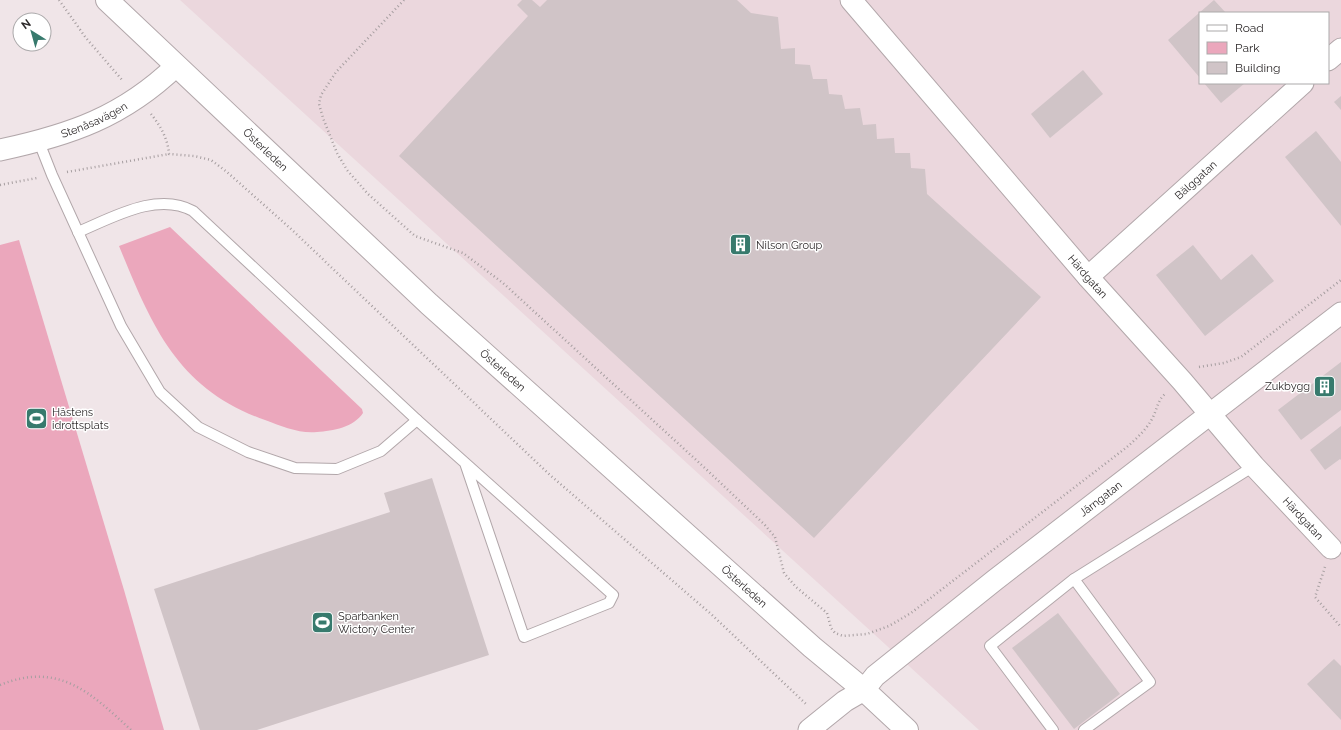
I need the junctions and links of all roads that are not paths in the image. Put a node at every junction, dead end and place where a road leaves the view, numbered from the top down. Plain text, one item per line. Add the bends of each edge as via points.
1 (107, 0) edge
2 (851, 0) edge
3 (1341, 49) edge
4 (1329, 59) edge
5 (176, 66) junction
6 (1302, 84) edge
7 (40, 142) junction
8 (0, 150) edge
9 (78, 232) junction
10 (1088, 277) junction
11 (1341, 313) edge
12 (1210, 413) junction
13 (417, 420) junction
14 (465, 463) junction
15 (1254, 466) junction
16 (1331, 548) road end
17 (1074, 579) junction
18 (864, 690) junction
19 (816, 725) edge
20 (907, 730) edge
21 (1054, 730) edge
22 (1084, 730) edge

1 - 5 main road, Österleden
2 - 10 street, Härdgatan
3 - 4 street
5 - 7 street, Stenåsavägen via 138,99 71,132
5 - 18 main road, Österleden via 429,304
6 - 10 street, Bälggatan
7 - 8 street, Stenåsavägen
7 - 9 lane
9 - 13 lane via 122,213 151,205 182,205 188,208 205,221
9 - 13 lane via 121,326 160,392 198,426 248,452 294,468 337,469 382,451
10 - 12 street, Härdgatan
11 - 12 street, Järngatan
12 - 15 street, Härdgatan
12 - 18 street, Järngatan via 875,676
13 - 14 lane
14 - 14 lane via 613,595 609,603 524,637
15 - 16 street, Härdgatan
15 - 17 lane
17 - 21 lane via 990,646
17 - 22 lane via 1150,682
18 - 19 street via 845,701
18 - 20 main road, Österleden

